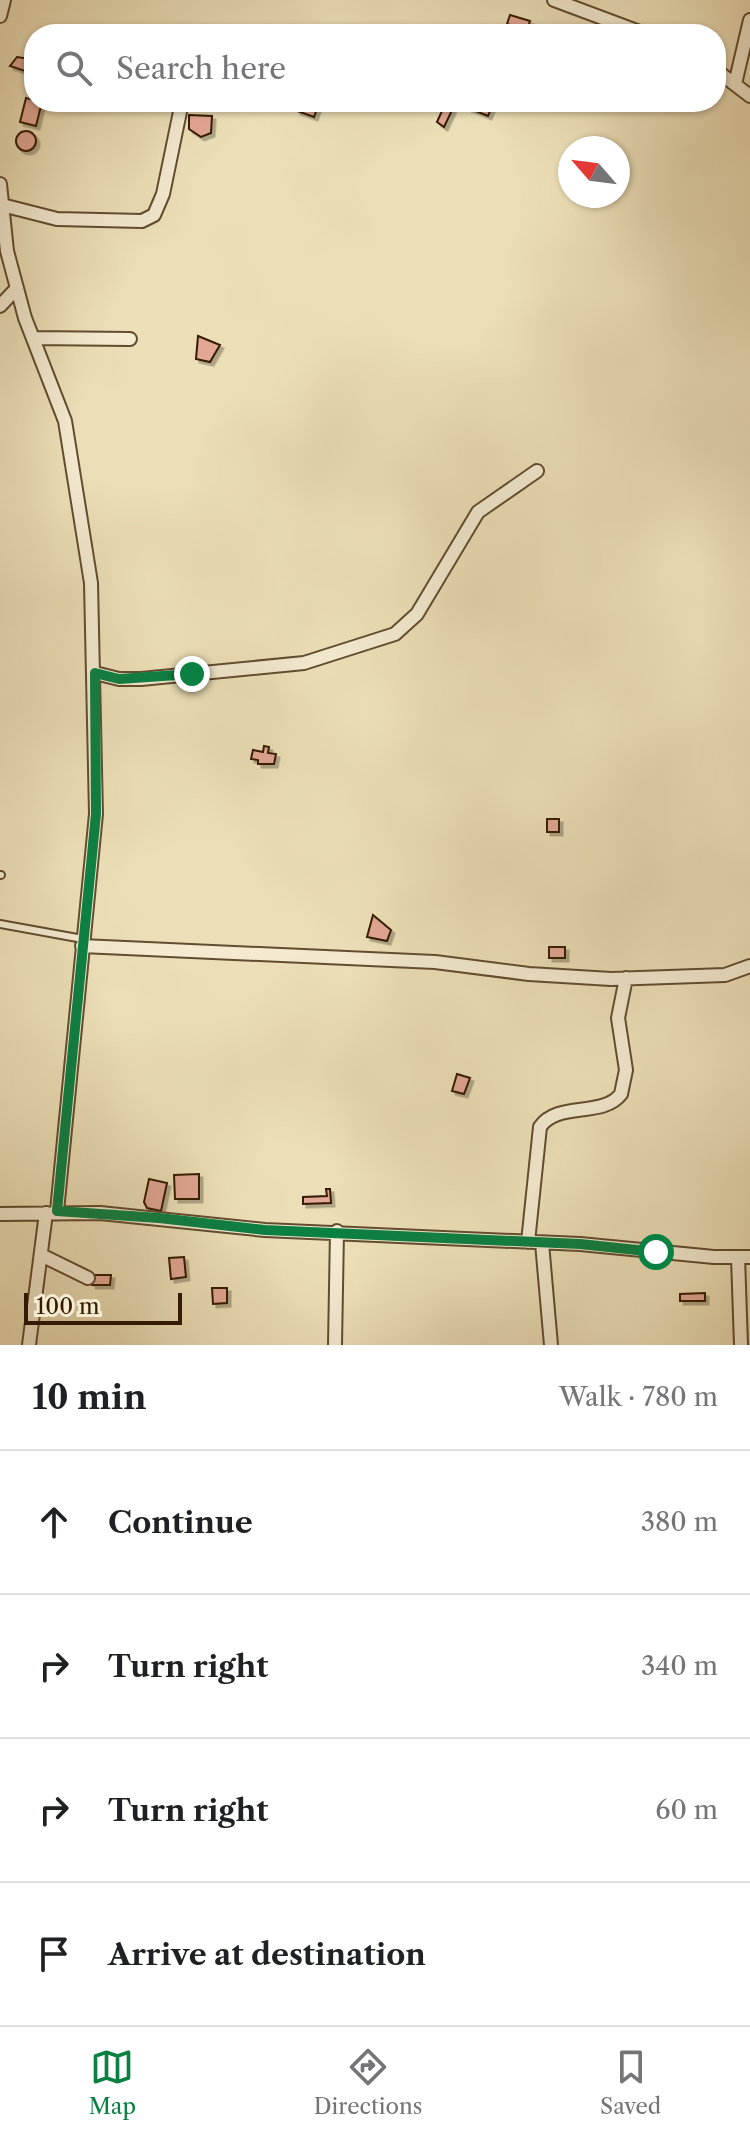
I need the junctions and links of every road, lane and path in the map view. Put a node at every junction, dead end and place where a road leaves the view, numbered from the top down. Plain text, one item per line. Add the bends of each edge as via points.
1 (4, 0) edge
2 (554, 0) edge
3 (0, 16) edge
4 (750, 20) edge
5 (618, 24) edge
6 (726, 77) edge
7 (735, 84) junction
8 (750, 96) edge
9 (180, 112) edge
10 (0, 184) edge
11 (2, 205) junction
12 (17, 288) junction
13 (0, 306) edge
14 (33, 338) junction
15 (130, 339) dead end
16 (537, 471) dead end
17 (95, 673) junction
18 (0, 924) edge
19 (82, 943) junction
20 (750, 966) edge
21 (626, 978) junction
22 (51, 1212) junction
23 (0, 1214) edge
24 (337, 1231) junction
25 (528, 1242) junction
26 (542, 1243) junction
27 (41, 1255) junction
28 (744, 1257) edge
29 (88, 1278) dead end
30 (29, 1345) edge
31 (335, 1345) edge
32 (551, 1345) edge
33 (741, 1345) edge

1 - 3 street
2 - 5 street
4 - 7 street
6 - 7 street
7 - 8 street
9 - 11 street via 154,215 142,221 57,219
10 - 11 street
11 - 12 street
12 - 13 street
12 - 14 street
14 - 15 street
14 - 17 street via 65,421 75,466 91,583
16 - 17 street via 478,512 417,614 395,634 304,663 141,679
17 - 19 street via 96,814
18 - 19 lane
19 - 21 street
19 - 22 street
20 - 21 street via 725,975
21 - 25 street via 618,1018 625,1084 617,1099 557,1114 540,1127
22 - 23 street
22 - 24 street
22 - 27 street
24 - 25 street
24 - 31 street
25 - 26 street
26 - 28 street
26 - 32 street
27 - 29 street
27 - 30 street
28 - 33 street

